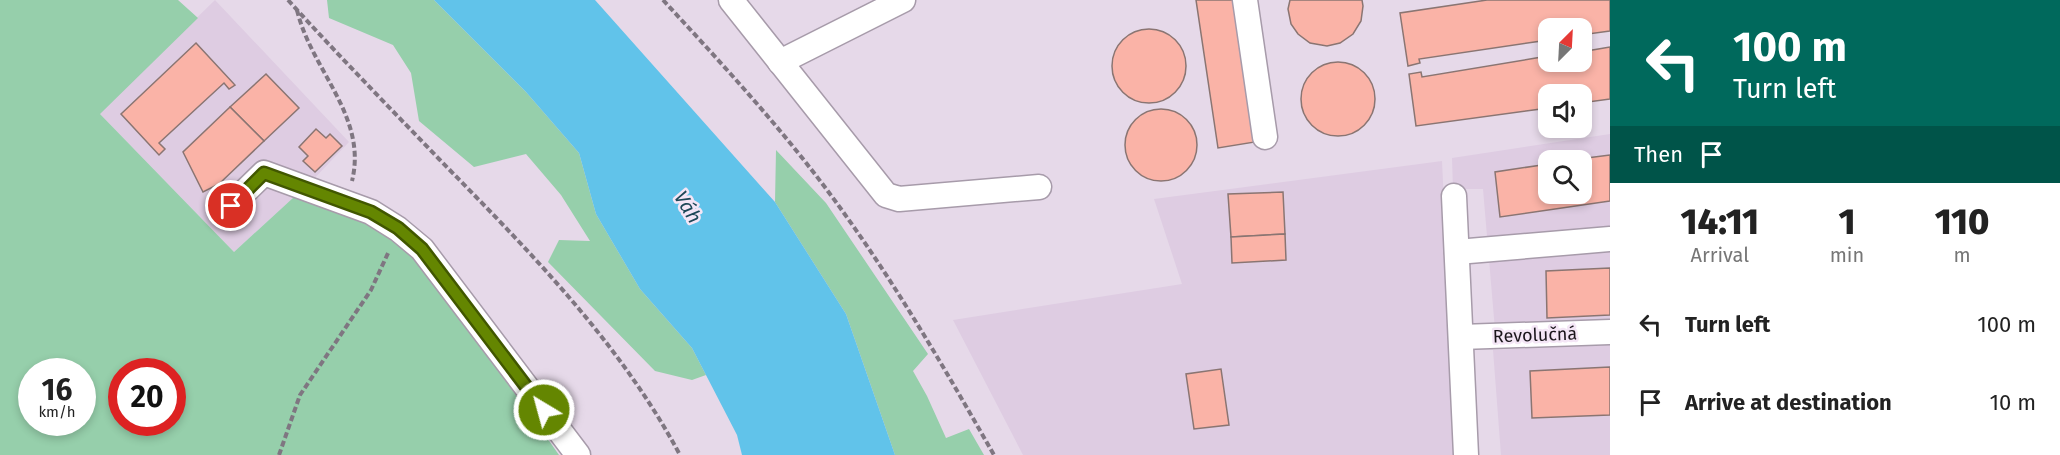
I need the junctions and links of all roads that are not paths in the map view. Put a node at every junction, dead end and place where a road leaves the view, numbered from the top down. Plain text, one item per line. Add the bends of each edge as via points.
1 (731, 0) edge
2 (903, 0) edge
3 (1245, 0) edge
4 (780, 62) junction
5 (1265, 137) dead end
6 (1039, 187) dead end
7 (1454, 196) dead end
8 (231, 206) dead end
9 (1610, 239) edge
10 (1457, 252) junction
11 (1610, 332) edge
12 (1461, 337) junction
13 (578, 455) edge
14 (1466, 455) edge

1 - 4 lane
2 - 4 lane
3 - 5 lane
4 - 6 lane via 886,195 899,199
7 - 10 lane
8 - 13 lane via 264,173 371,212 403,232 422,249
9 - 10 lane
10 - 12 lane
11 - 12 lane, Revolučná
12 - 14 lane

